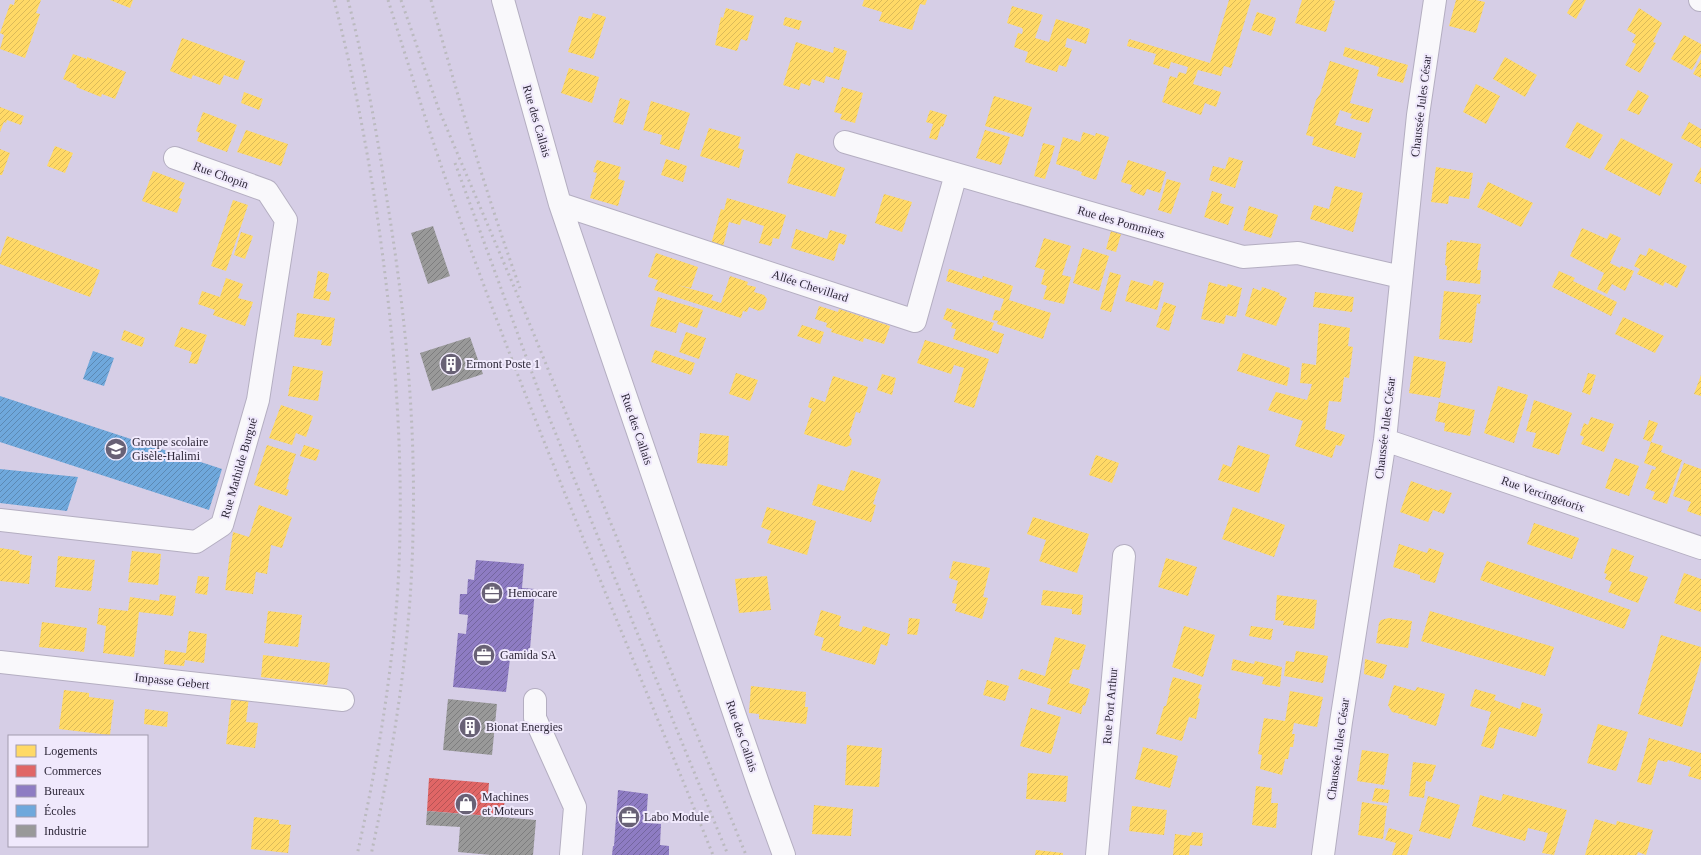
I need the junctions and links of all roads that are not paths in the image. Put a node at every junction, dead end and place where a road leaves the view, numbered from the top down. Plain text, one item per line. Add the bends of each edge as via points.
1 (502, 0) edge
2 (1435, 0) edge
3 (845, 142) dead end
4 (175, 158) dead end
5 (956, 174) junction
6 (267, 191) joint
7 (560, 204) junction
8 (1402, 277) junction
9 (1385, 440) junction
10 (0, 520) edge
11 (1701, 548) edge
12 (1124, 556) dead end
13 (0, 662) edge
14 (343, 700) dead end
15 (535, 700) dead end
16 (571, 855) edge
17 (784, 855) edge
18 (1097, 855) edge
19 (1324, 855) edge

1 - 7 street, Rue des Callais
2 - 8 street, Chaussée Jules César via 1418,115
3 - 5 street, Rue des Pommiers
4 - 6 street, Rue Chopin
5 - 7 street, Allée Chevillard via 916,321
5 - 8 street, Rue des Pommiers via 1244,257 1298,254
6 - 10 street, Rue Mathilde Burgué via 286,220 258,400 222,525 196,542
7 - 17 street, Rue des Callais
8 - 9 street, Chaussée Jules César
9 - 11 street, Rue Vercingétorix
9 - 19 street, Chaussée Jules César via 1341,722
12 - 18 street, Rue Port Arthur
13 - 14 street, Impasse Gebert
15 - 16 street via 535,718 575,807

